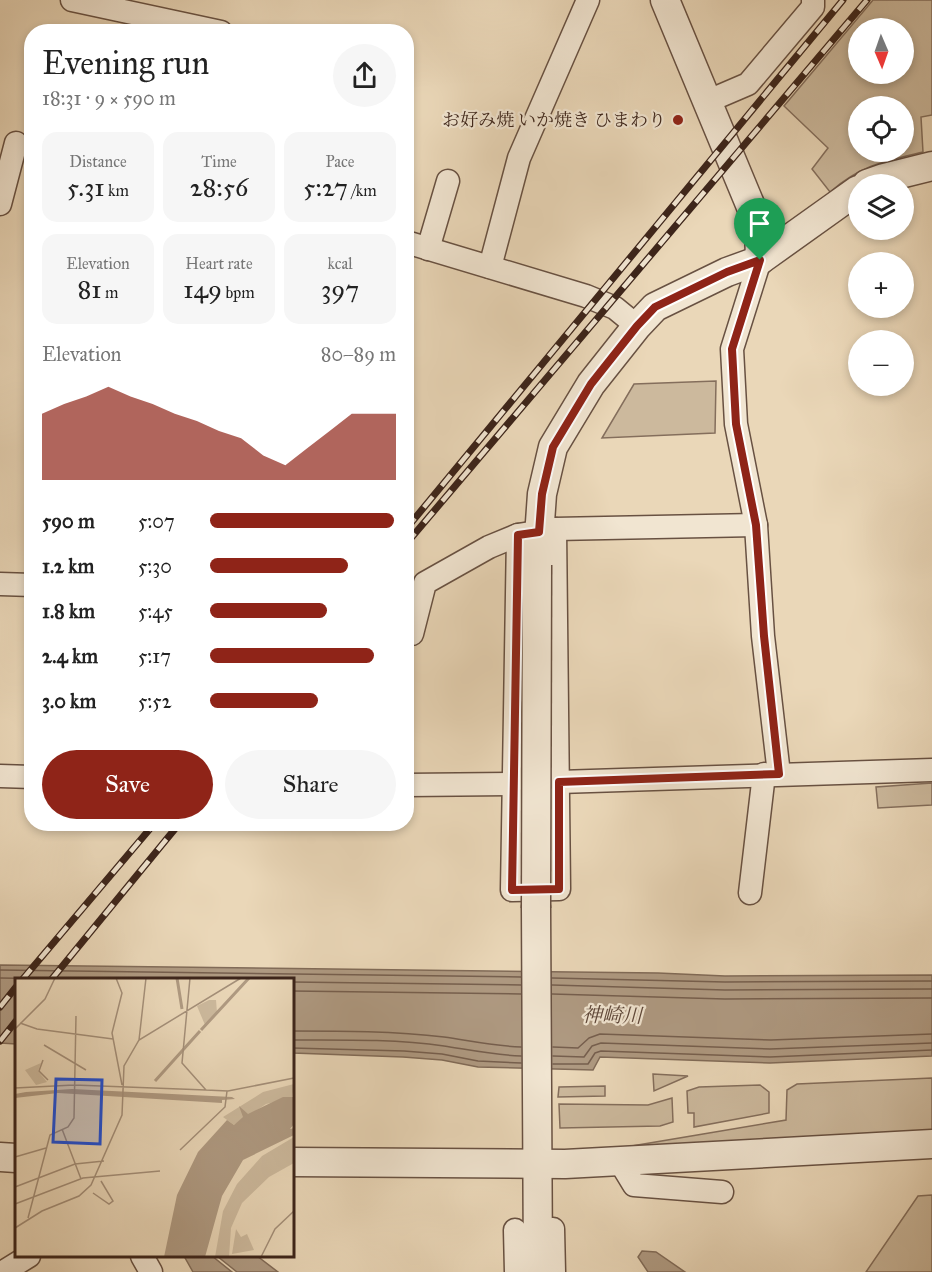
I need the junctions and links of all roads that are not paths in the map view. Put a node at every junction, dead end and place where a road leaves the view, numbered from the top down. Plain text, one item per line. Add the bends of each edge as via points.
1 (72, 0) edge
2 (588, 0) edge
3 (665, 0) edge
4 (813, 0) edge
5 (184, 24) edge
6 (706, 102) junction
7 (16, 143) edge
8 (932, 166) edge
9 (903, 174) edge
10 (448, 181) dead end
11 (848, 197) edge
12 (0, 204) edge
13 (414, 245) edge
14 (428, 249) junction
15 (760, 260) junction
16 (490, 267) junction
17 (637, 326) junction
18 (756, 525) junction
19 (537, 532) junction
20 (0, 584) edge
21 (24, 585) edge
22 (414, 626) edge
23 (932, 770) edge
24 (771, 774) junction
25 (0, 776) edge
26 (24, 777) edge
27 (559, 782) junction
28 (513, 784) junction
29 (414, 785) edge
30 (750, 893) dead end
31 (932, 1144) edge
32 (537, 1155) junction
33 (0, 1157) edge
34 (15, 1158) edge
35 (294, 1162) edge
36 (620, 1162) junction
37 (722, 1192) dead end
38 (553, 1229) dead end
39 (515, 1230) dead end
40 (27, 1257) edge
41 (3, 1272) edge
42 (516, 1272) edge
43 (538, 1272) edge
44 (554, 1272) edge

1 - 5 street
2 - 16 street via 519,158
3 - 6 street
4 - 6 street via 813,7 748,84
6 - 15 street via 759,226
7 - 12 street
8 - 9 street
10 - 14 street
11 - 15 street
13 - 14 street
14 - 16 street
15 - 17 street via 655,307
15 - 18 street via 732,349 736,424
16 - 17 street via 603,303
17 - 19 street via 591,384 553,447
18 - 19 street
18 - 24 street
19 - 22 street via 489,547 425,582
19 - 27 street
19 - 28 street
19 - 32 street, bridge
20 - 21 street
23 - 24 street
24 - 27 street
24 - 30 street
25 - 26 street
27 - 28 street via 559,889 512,890
28 - 29 street
31 - 36 street
32 - 35 street
32 - 36 street
32 - 43 street
33 - 34 street
36 - 37 street via 634,1185
38 - 44 street
39 - 42 street
40 - 41 street

